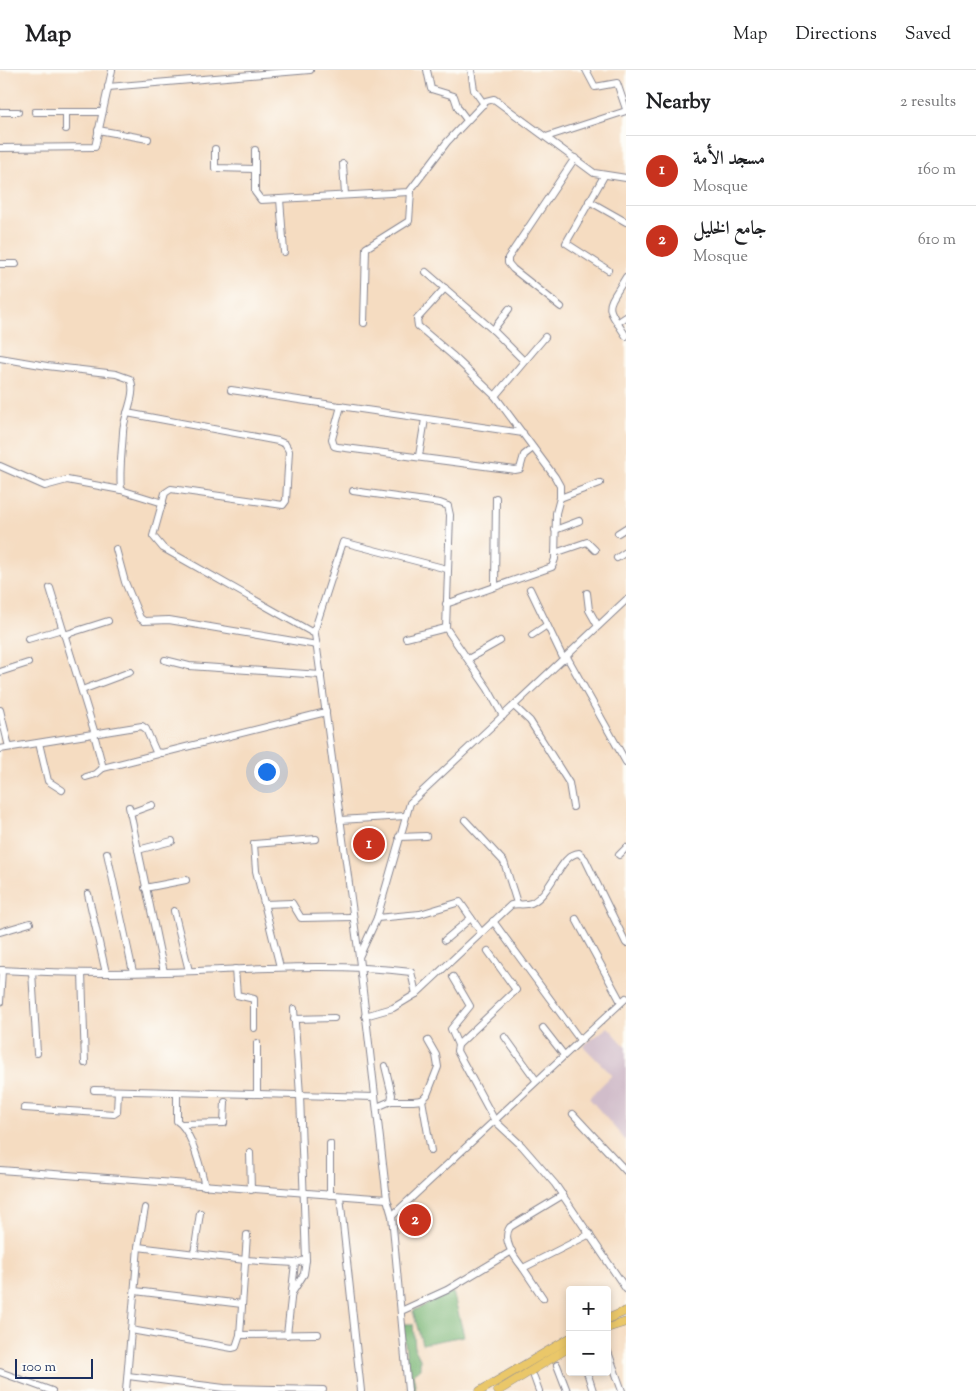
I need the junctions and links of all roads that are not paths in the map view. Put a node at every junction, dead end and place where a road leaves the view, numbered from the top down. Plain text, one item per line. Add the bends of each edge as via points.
1 (112, 70) edge
2 (310, 70) edge
3 (427, 70) edge
4 (471, 70) edge
5 (586, 70) edge
6 (108, 88) junction
7 (484, 104) junction
8 (626, 110) edge
9 (0, 112) edge
10 (18, 112) dead end
11 (36, 112) dead end
12 (66, 112) junction
13 (101, 112) junction
14 (468, 120) junction
15 (66, 129) dead end
16 (98, 130) junction
17 (546, 137) junction
18 (148, 139) dead end
19 (0, 148) edge
20 (215, 149) dead end
21 (255, 150) dead end
22 (575, 158) junction
23 (343, 164) dead end
24 (255, 169) junction
25 (604, 176) junction
26 (626, 178) edge
27 (411, 191) junction
28 (345, 195) junction
29 (280, 199) junction
30 (589, 201) junction
31 (626, 222) edge
32 (284, 252) dead end
33 (0, 264) edge
34 (16, 264) dead end
35 (608, 270) dead end
36 (426, 272) dead end
37 (626, 277) edge
38 (445, 288) junction
39 (561, 307) dead end
40 (509, 309) dead end
41 (626, 318) edge
42 (617, 323) junction
43 (364, 324) dead end
44 (493, 330) junction
45 (626, 336) edge
46 (545, 337) dead end
47 (0, 358) edge
48 (524, 361) junction
49 (231, 390) dead end
50 (495, 396) junction
51 (340, 406) junction
52 (126, 413) junction
53 (425, 419) junction
54 (523, 433) junction
55 (533, 448) junction
56 (419, 456) junction
57 (0, 466) edge
58 (8, 470) junction
59 (0, 473) edge
60 (600, 482) dead end
61 (121, 490) junction
62 (353, 491) dead end
63 (496, 498) dead end
64 (560, 498) junction
65 (163, 502) junction
66 (579, 521) dead end
67 (626, 528) edge
68 (555, 530) junction
69 (618, 533) dead end
70 (116, 548) dead end
71 (595, 550) dead end
72 (626, 552) edge
73 (555, 554) junction
74 (616, 558) dead end
75 (447, 569) junction
76 (495, 586) junction
77 (50, 588) dead end
78 (530, 589) dead end
79 (586, 593) dead end
80 (626, 600) edge
81 (446, 604) junction
82 (108, 621) dead end
83 (547, 625) junction
84 (598, 626) junction
85 (446, 628) junction
86 (64, 632) junction
87 (314, 632) junction
88 (532, 635) dead end
89 (406, 638) dead end
90 (28, 639) dead end
91 (500, 641) dead end
92 (317, 645) junction
93 (566, 658) junction
94 (468, 659) junction
95 (165, 660) dead end
96 (28, 663) dead end
97 (0, 672) edge
98 (130, 672) dead end
99 (321, 675) junction
100 (82, 690) junction
101 (514, 706) junction
102 (0, 710) edge
103 (326, 712) junction
104 (503, 716) junction
105 (94, 734) junction
106 (39, 742) junction
107 (9, 747) junction
108 (0, 749) edge
109 (158, 754) junction
110 (626, 762) edge
111 (102, 768) junction
112 (86, 777) dead end
113 (62, 790) dead end
114 (152, 805) dead end
115 (573, 807) dead end
116 (405, 816) junction
117 (340, 820) junction
118 (465, 820) dead end
119 (426, 836) dead end
120 (400, 837) junction
121 (316, 839) dead end
122 (172, 841) dead end
123 (626, 848) edge
124 (138, 850) junction
125 (107, 853) dead end
126 (618, 855) dead end
127 (186, 880) dead end
128 (146, 888) junction
129 (88, 894) dead end
130 (517, 903) junction
131 (264, 904) junction
132 (174, 911) dead end
133 (353, 917) junction
134 (377, 918) junction
135 (471, 918) junction
136 (576, 919) dead end
137 (493, 922) junction
138 (30, 923) dead end
139 (0, 932) edge
140 (481, 932) junction
141 (445, 940) dead end
142 (626, 943) edge
143 (488, 952) dead end
144 (359, 956) junction
145 (360, 966) junction
146 (280, 967) junction
147 (234, 969) junction
148 (1, 970) edge
149 (189, 971) junction
150 (32, 972) junction
151 (133, 972) junction
152 (164, 972) junction
153 (82, 973) junction
154 (106, 973) junction
155 (452, 977) dead end
156 (416, 994) junction
157 (623, 1000) edge
158 (0, 1002) edge
159 (294, 1009) dead end
160 (365, 1016) junction
161 (334, 1018) dead end
162 (294, 1019) junction
163 (254, 1028) dead end
164 (543, 1028) dead end
165 (505, 1037) dead end
166 (580, 1040) junction
167 (428, 1042) dead end
168 (257, 1043) dead end
169 (458, 1045) junction
170 (36, 1053) dead end
171 (564, 1055) junction
172 (85, 1062) dead end
173 (385, 1066) dead end
174 (536, 1080) junction
175 (94, 1090) dead end
176 (118, 1091) junction
177 (176, 1092) junction
178 (257, 1093) junction
179 (300, 1095) junction
180 (375, 1096) junction
181 (422, 1100) junction
182 (390, 1101) junction
183 (225, 1102) dead end
184 (377, 1107) junction
185 (24, 1108) dead end
186 (573, 1114) dead end
187 (495, 1121) junction
188 (183, 1124) junction
189 (330, 1144) dead end
190 (431, 1151) dead end
191 (250, 1153) dead end
192 (0, 1170) edge
193 (626, 1171) edge
194 (205, 1186) junction
195 (251, 1190) junction
196 (302, 1194) junction
197 (330, 1195) junction
198 (563, 1195) junction
199 (340, 1196) junction
200 (387, 1199) junction
201 (145, 1208) dead end
202 (200, 1213) dead end
203 (392, 1216) junction
204 (590, 1234) junction
205 (247, 1235) dead end
206 (138, 1248) junction
207 (512, 1251) junction
208 (194, 1254) junction
209 (245, 1260) junction
210 (306, 1260) junction
211 (295, 1263) junction
212 (523, 1268) junction
213 (626, 1288) edge
214 (135, 1291) junction
215 (292, 1293) junction
216 (542, 1298) dead end
217 (242, 1304) junction
218 (400, 1311) junction
219 (626, 1311) edge
220 (611, 1317) edge
221 (626, 1322) edge
222 (611, 1327) edge
223 (131, 1330) junction
224 (318, 1334) dead end
225 (240, 1335) junction
226 (287, 1335) junction
227 (566, 1340) edge
228 (566, 1349) edge
229 (611, 1360) edge
230 (557, 1365) dead end
231 (0, 1372) edge
232 (128, 1376) junction
233 (588, 1376) edge
234 (534, 1377) dead end
235 (37, 1388) edge
236 (322, 1390) dead end
237 (52, 1391) edge
238 (126, 1391) edge
239 (279, 1391) edge
240 (361, 1391) edge
241 (408, 1391) edge
242 (480, 1391) edge
243 (498, 1391) edge
244 (539, 1391) edge
245 (567, 1391) edge
246 (593, 1391) edge
247 (622, 1391) edge

1 - 6 street
2 - 6 street
3 - 14 street via 431,89 454,96 458,108
4 - 7 street via 474,90
5 - 8 street via 596,87 617,83
6 - 13 street
7 - 14 street
7 - 17 street via 489,100 497,101
8 - 17 street
9 - 10 street
11 - 12 street
12 - 13 street
12 - 15 street
13 - 16 street
14 - 27 street via 435,156
16 - 18 street
16 - 19 street via 95,147
17 - 22 street
20 - 24 street via 215,168
21 - 24 street
22 - 25 street via 594,174
22 - 39 street via 508,258 513,269
23 - 28 street
24 - 29 street via 258,199
25 - 26 street
25 - 30 street
27 - 28 street
27 - 43 street via 409,221 366,248
28 - 29 street
29 - 32 street
30 - 31 street
30 - 35 street via 566,243
33 - 34 street
36 - 38 street
37 - 42 street via 609,304
38 - 44 street
38 - 50 street via 416,324
40 - 44 street
41 - 42 street
42 - 45 street
44 - 48 street
46 - 48 street
47 - 52 street via 128,377 132,383
48 - 50 street
49 - 51 street
50 - 54 street
51 - 53 street
51 - 56 street via 332,439 334,446
52 - 61 street via 119,468
52 - 65 street via 278,441 288,447 288,485 283,505 176,489 166,491
53 - 54 street
53 - 56 street
54 - 55 street
55 - 56 street via 524,455 518,470
55 - 64 street via 559,483
57 - 58 street
58 - 59 street
58 - 61 street via 45,486 67,480
60 - 64 street
61 - 65 street
62 - 75 street via 448,506
63 - 76 street
64 - 68 street
65 - 87 street via 153,533 159,544 293,623
66 - 68 street
67 - 69 street
68 - 73 street
70 - 92 street via 125,582 144,621 168,620
71 - 73 street via 587,542
72 - 74 street
73 - 76 street via 549,569
75 - 81 street
75 - 87 street via 344,541
76 - 81 street
77 - 86 street
78 - 83 street
79 - 84 street via 589,610
80 - 84 street
81 - 85 street
82 - 86 street
83 - 88 street
83 - 93 street
84 - 93 street
85 - 89 street
85 - 94 street
86 - 90 street
86 - 100 street
87 - 92 street
91 - 94 street
92 - 99 street
93 - 101 street
93 - 110 street
94 - 104 street
95 - 99 street via 189,666
96 - 97 street
98 - 100 street
99 - 103 street
100 - 105 street
101 - 104 street
101 - 115 street via 530,721 569,783
102 - 107 street
103 - 109 street
103 - 117 street
104 - 116 street via 410,804
105 - 106 street
105 - 109 street via 145,727
105 - 111 street
106 - 107 street
106 - 113 street via 48,781
107 - 108 street
109 - 111 street
111 - 112 street
114 - 124 street via 130,810
116 - 117 street
116 - 120 street
117 - 133 street
118 - 130 street via 504,862
119 - 120 street
120 - 134 street
121 - 131 street via 254,844 256,872
122 - 124 street
123 - 126 street
124 - 128 street
125 - 151 street
127 - 128 street
128 - 152 street
129 - 154 street
130 - 137 street
130 - 142 street via 533,902 555,880 566,859 579,853 585,859
131 - 133 street via 292,903 301,918
131 - 146 street
132 - 149 street
133 - 144 street
134 - 135 street via 420,914 460,902
134 - 144 street
135 - 140 street
135 - 141 street
136 - 157 street
137 - 140 street
137 - 166 street
138 - 139 street
140 - 156 street
143 - 169 street via 516,990
144 - 145 street
145 - 146 street
145 - 156 street via 411,972
145 - 160 street
146 - 147 street
147 - 149 street
147 - 163 street via 237,995 254,999
148 - 150 street
148 - 158 street
149 - 152 street
150 - 153 street
150 - 170 street
151 - 152 street
151 - 154 street
153 - 154 street
153 - 172 street
155 - 169 street via 470,1006 451,1029
156 - 160 street via 393,1008
157 - 166 street
159 - 162 street
160 - 180 street
161 - 162 street
162 - 179 street
164 - 171 street
165 - 174 street
166 - 171 street
167 - 181 street via 436,1055 438,1067 432,1086
168 - 178 street
169 - 187 street via 457,1051
171 - 174 street
173 - 182 street via 392,1095
174 - 187 street
175 - 176 street
176 - 177 street
176 - 185 street via 117,1112 114,1114
177 - 178 street
177 - 188 street via 176,1121
178 - 179 street
179 - 180 street
179 - 196 street
180 - 184 street
181 - 182 street
181 - 190 street
182 - 184 street
183 - 188 street via 224,1123
184 - 200 street
186 - 193 street
187 - 198 street via 522,1146
187 - 203 street
188 - 194 street
189 - 197 street
191 - 195 street
192 - 194 street
194 - 195 street
195 - 196 street
196 - 197 street
196 - 210 street
197 - 199 street
198 - 204 street
198 - 207 street via 510,1227 507,1233
199 - 200 street
199 - 240 street
200 - 203 street
201 - 206 street
202 - 208 street
203 - 218 street
204 - 212 street
204 - 213 street
205 - 209 street
206 - 208 street
206 - 214 street
207 - 212 street
207 - 218 street via 447,1290
208 - 209 street
209 - 211 street
209 - 217 street
210 - 211 street
210 - 215 street via 304,1274
211 - 215 street
212 - 216 street
214 - 217 street
214 - 223 street
215 - 226 street
217 - 225 street
218 - 241 street
219 - 220 main road
221 - 222 main road
223 - 225 street via 232,1348 239,1344
223 - 232 street
224 - 226 street
225 - 226 street
227 - 242 main road
228 - 243 main road
229 - 247 street
230 - 245 street
231 - 235 street
232 - 238 street
232 - 239 street
233 - 246 street
234 - 244 street
235 - 237 street
236 - 239 street

